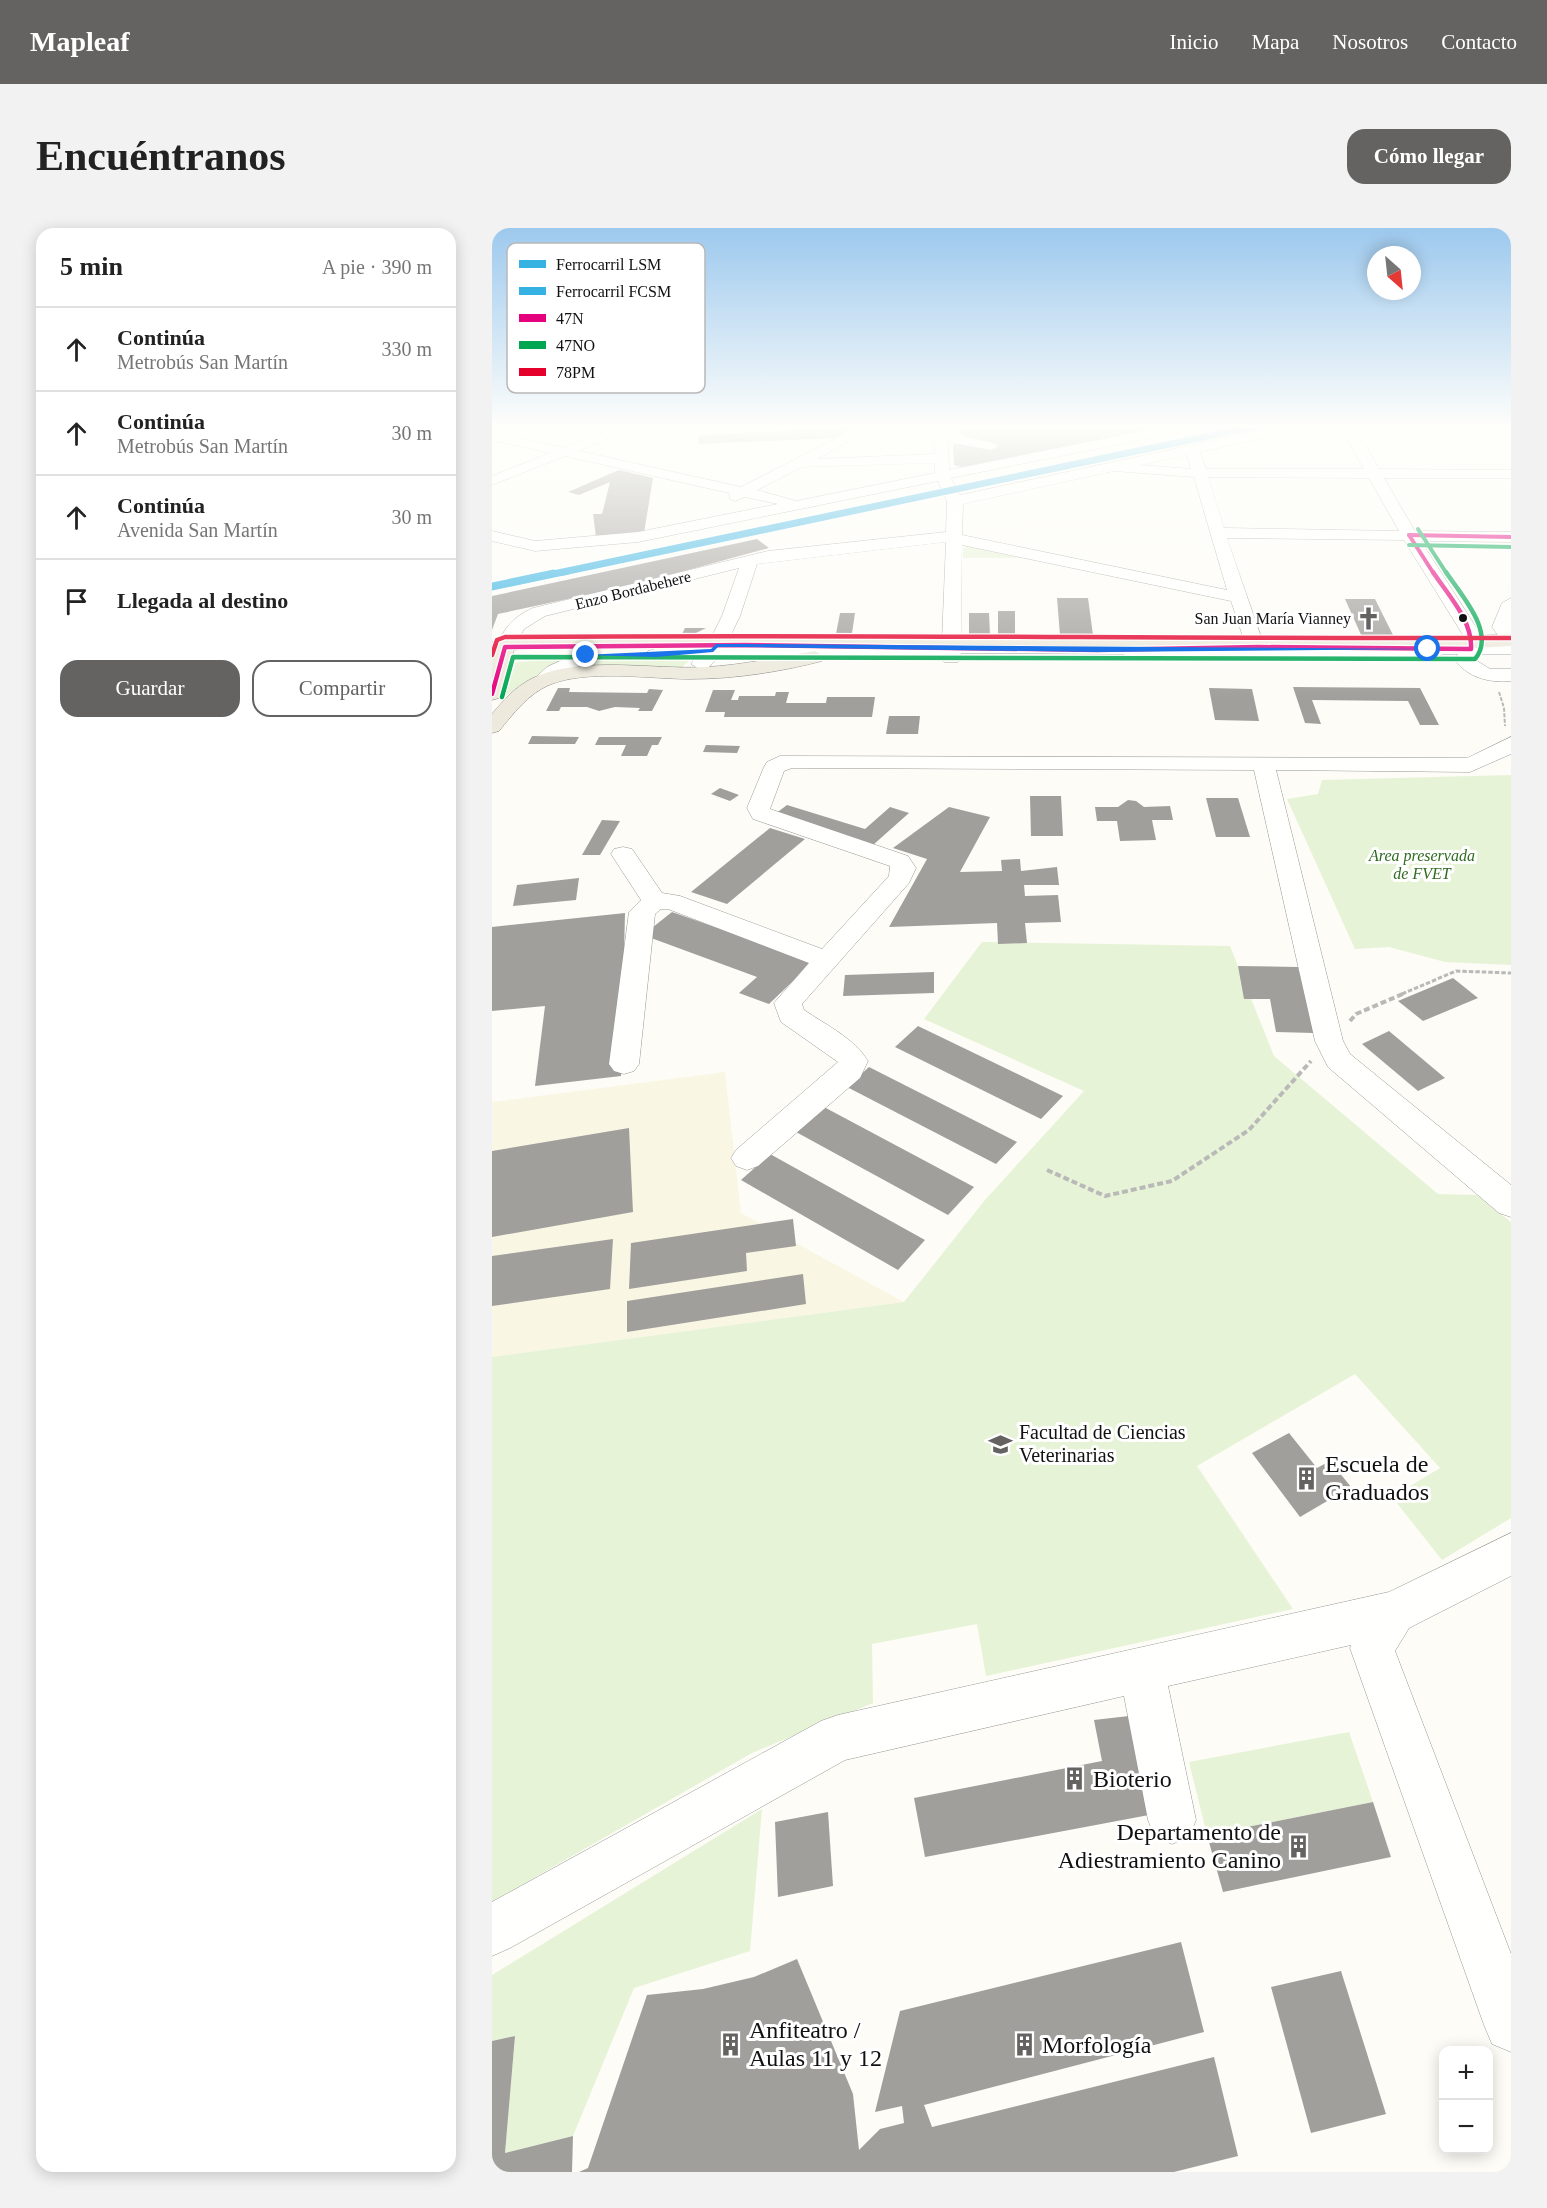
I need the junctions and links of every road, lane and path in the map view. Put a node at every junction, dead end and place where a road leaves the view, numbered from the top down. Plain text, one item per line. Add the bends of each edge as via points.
1 (693, 519) edge
2 (731, 519) edge
3 (954, 519) edge
4 (1213, 519) edge
5 (1399, 519) edge
6 (670, 531) junction
7 (1217, 533) junction
8 (1409, 536) junction
9 (953, 537) junction
10 (1511, 537) edge
11 (496, 539) edge
12 (750, 561) junction
13 (1237, 597) junction
14 (1511, 603) edge
15 (1464, 620) junction
16 (1502, 622) junction
17 (1511, 640) edge
18 (1254, 643) junction
19 (714, 648) junction
20 (951, 650) junction
21 (1511, 650) edge
22 (1469, 651) junction
23 (1211, 652) junction
24 (496, 653) edge
25 (586, 655) junction
26 (815, 657) junction
27 (1511, 658) edge
28 (1300, 659) junction
29 (674, 674) junction
30 (1503, 680) edge
31 (542, 681) junction
32 (492, 694) edge
33 (492, 727) edge
34 (1511, 743) edge
35 (1264, 765) junction
36 (1470, 765) junction
37 (1511, 765) edge
38 (623, 854) dead end
39 (655, 901) junction
40 (826, 960) junction
41 (1511, 973) edge
42 (1329, 1041) junction
43 (624, 1064) dead end
44 (747, 1158) dead end
45 (1047, 1170) dead end
46 (1511, 1204) edge
47 (1511, 1554) edge
48 (1394, 1613) junction
49 (1142, 1671) junction
50 (1172, 1820) dead end
51 (492, 1930) edge
52 (1511, 2025) edge

1 - 6 street
2 - 6 street
3 - 9 street
4 - 7 street
5 - 8 street
6 - 11 street via 554,545 524,545
7 - 8 street
7 - 13 street
8 - 10 street
8 - 15 street
9 - 12 street, Enzo Bordabehere
9 - 13 street, Enzo Bordabehere
9 - 20 street
12 - 19 street
12 - 24 street, Enzo Bordabehere via 539,612 519,622
13 - 18 street
14 - 16 street
15 - 16 street via 1481,617
15 - 22 street via 1472,635
16 - 17 street via 1502,630
17 - 22 main road
18 - 20 main road
18 - 22 main road
19 - 20 street
19 - 24 street
19 - 25 main road via 656,655
19 - 26 main road
19 - 29 street via 697,666
20 - 22 street
20 - 23 street
20 - 26 main road
20 - 28 main road
21 - 22 street
22 - 23 street
22 - 27 main road
22 - 28 main road
22 - 30 street via 1475,670
23 - 28 street
24 - 25 main road
24 - 32 main road
25 - 31 street via 561,666
26 - 29 main road via 734,671
29 - 31 main road via 578,674
30 - 36 path via 1505,728 1495,743
31 - 33 main road via 516,698
34 - 36 street via 1499,753
35 - 36 street
35 - 40 street via 788,760 775,767 758,808 760,814 899,861 904,868 900,878
35 - 42 street
36 - 37 street
38 - 39 street
39 - 40 street via 671,901
39 - 43 street via 642,912
40 - 44 street via 788,1003 791,1015 846,1052 853,1060 849,1071
41 - 42 path via 1456,971 1356,1014
42 - 45 path via 1249,1130 1172,1181 1105,1196
42 - 46 street via 1338,1060
47 - 48 street
48 - 49 street
48 - 52 street via 1372,1648
49 - 50 street
49 - 51 street via 838,1738

